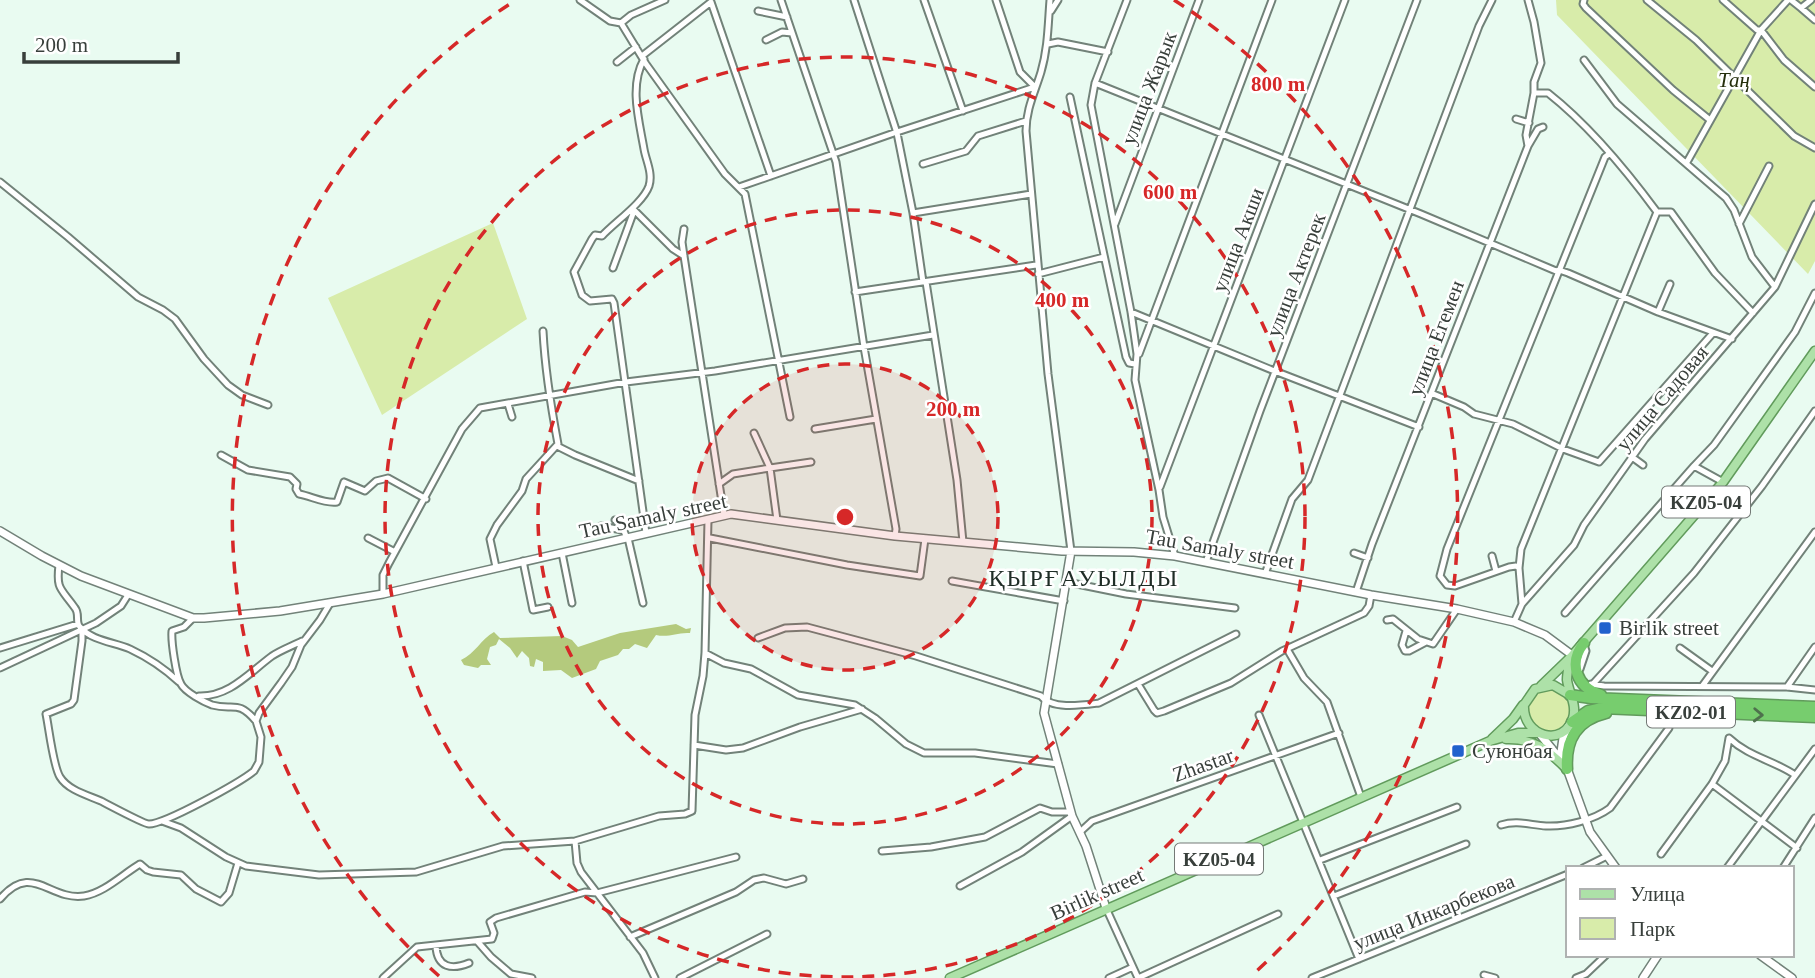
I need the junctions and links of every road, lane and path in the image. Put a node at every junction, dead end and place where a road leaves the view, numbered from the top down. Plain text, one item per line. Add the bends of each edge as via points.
1 (580, 0) edge
2 (665, 0) edge
3 (781, 0) edge
4 (854, 0) edge
5 (924, 0) edge
6 (996, 0) edge
7 (1050, 0) edge
8 (1058, 0) edge
9 (1127, 0) edge
10 (1199, 0) edge
11 (1272, 0) edge
12 (1345, 0) edge
13 (1417, 0) edge
14 (1492, 0) edge
15 (1528, 0) edge
16 (1577, 0) edge
17 (1647, 0) edge
18 (1723, 0) edge
19 (1790, 0) edge
20 (1811, 0) edge
21 (1583, 2) edge
22 (1801, 8) junction
23 (758, 11) dead end
24 (1049, 14) junction
25 (787, 16) junction
26 (1815, 20) edge
27 (621, 23) junction
28 (1761, 30) junction
29 (792, 33) junction
30 (766, 40) dead end
31 (1048, 44) junction
32 (636, 47) junction
33 (1108, 52) junction
34 (643, 58) junction
35 (1584, 60) dead end
36 (617, 62) dead end
37 (1734, 76) junction
38 (1095, 83) junction
39 (1035, 87) junction
40 (1815, 87) edge
41 (1534, 93) junction
42 (1070, 97) dead end
43 (1158, 109) junction
44 (963, 111) junction
45 (1516, 119) dead end
46 (1710, 120) junction
47 (1026, 121) junction
48 (1529, 123) junction
49 (1543, 127) dead end
50 (897, 133) junction
51 (1222, 134) junction
52 (1528, 146) junction
53 (1815, 149) edge
54 (834, 154) junction
55 (1609, 154) junction
56 (1285, 160) junction
57 (1687, 162) junction
58 (923, 164) dead end
59 (1769, 166) dead end
60 (771, 176) junction
61 (0, 182) edge
62 (1347, 185) junction
63 (739, 187) junction
64 (1031, 194) junction
65 (1815, 204) edge
66 (634, 210) junction
67 (1410, 210) junction
68 (1657, 212) junction
69 (913, 213) junction
70 (1739, 224) junction
71 (1114, 227) junction
72 (684, 229) dead end
73 (1491, 243) junction
74 (684, 256) junction
75 (1104, 257) junction
76 (1037, 265) junction
77 (613, 268) dead end
78 (1559, 270) junction
79 (1038, 274) junction
80 (925, 282) junction
81 (1670, 284) dead end
82 (1775, 287) junction
83 (855, 292) junction
84 (1815, 293) edge
85 (1624, 298) junction
86 (1131, 312) junction
87 (1658, 312) junction
88 (1753, 313) junction
89 (1151, 320) junction
90 (543, 331) dead end
91 (1713, 333) junction
92 (933, 335) junction
93 (1732, 339) junction
94 (1214, 346) junction
95 (864, 347) junction
96 (1815, 351) edge
97 (778, 360) junction
98 (1136, 362) junction
99 (702, 371) junction
100 (1275, 372) junction
101 (626, 382) junction
102 (1431, 393) junction
103 (1340, 396) junction
104 (549, 397) junction
105 (508, 404) junction
106 (268, 405) dead end
107 (1815, 411) edge
108 (512, 417) dead end
109 (790, 417) dead end
110 (876, 419) junction
111 (1500, 420) junction
112 (1419, 427) junction
113 (815, 429) dead end
114 (754, 433) dead end
115 (557, 446) junction
116 (1563, 449) junction
117 (221, 455) dead end
118 (1632, 457) junction
119 (811, 462) dead end
120 (1643, 465) dead end
121 (1694, 466) junction
122 (770, 468) junction
123 (639, 481) junction
124 (1723, 482) junction
125 (719, 484) junction
126 (1159, 490) junction
127 (426, 499) junction
128 (724, 515) junction
129 (615, 520) dead end
130 (708, 520) junction
131 (776, 520) junction
132 (601, 526) dead end
133 (622, 530) junction
134 (0, 531) edge
135 (1815, 532) edge
136 (646, 533) junction
137 (895, 536) junction
138 (368, 538) dead end
139 (628, 538) junction
140 (710, 538) junction
141 (925, 539) junction
142 (963, 542) junction
143 (1071, 551) junction
144 (395, 552) junction
145 (562, 553) junction
146 (1354, 553) dead end
147 (1175, 556) junction
148 (1492, 556) dead end
149 (1368, 558) junction
150 (523, 561) junction
151 (1206, 562) junction
152 (59, 565) junction
153 (496, 568) junction
154 (1519, 568) junction
155 (1496, 571) junction
156 (1265, 574) junction
157 (952, 581) dead end
158 (1067, 582) junction
159 (1356, 592) junction
160 (383, 594) junction
161 (128, 595) junction
162 (1371, 595) junction
163 (1064, 601) junction
164 (572, 603) dead end
165 (643, 603) dead end
166 (1522, 604) junction
167 (329, 605) junction
168 (548, 607) dead end
169 (1235, 608) dead end
170 (1457, 609) junction
171 (1565, 613) dead end
172 (193, 618) junction
173 (1388, 620) dead end
174 (1514, 622) junction
175 (186, 625) junction
176 (80, 627) junction
177 (191, 631) dead end
178 (1406, 631) junction
179 (1236, 634) dead end
180 (758, 638) dead end
181 (306, 639) junction
182 (1426, 642) junction
183 (1584, 643) junction
184 (0, 648) edge
185 (1680, 648) dead end
186 (1815, 648) edge
187 (1287, 649) junction
188 (705, 653) junction
189 (1569, 659) junction
190 (0, 668) edge
191 (1712, 671) junction
192 (179, 682) junction
193 (1138, 684) junction
194 (1592, 685) junction
195 (1703, 685) junction
196 (1541, 686) junction
197 (1787, 687) junction
198 (1815, 690) edge
199 (196, 695) junction
200 (1570, 695) junction
201 (1611, 698) junction
202 (1526, 699) junction
203 (1045, 701) junction
204 (1815, 707) edge
205 (862, 709) junction
206 (1625, 709) junction
207 (1259, 715) dead end
208 (1815, 717) edge
209 (256, 721) junction
210 (1570, 724) junction
211 (1669, 728) dead end
212 (1339, 733) junction
213 (1538, 733) junction
214 (1490, 741) junction
215 (694, 745) junction
216 (1815, 749) edge
217 (1276, 755) junction
218 (1058, 764) junction
219 (1567, 769) junction
220 (1795, 775) junction
221 (1712, 784) junction
222 (1361, 797) junction
223 (1457, 807) dead end
224 (1071, 814) junction
225 (1815, 818) edge
226 (1585, 819) junction
227 (162, 821) junction
228 (1304, 821) junction
229 (1761, 822) junction
230 (1501, 825) dead end
231 (1080, 832) junction
232 (575, 841) junction
233 (1465, 844) dead end
234 (1797, 848) junction
235 (882, 851) dead end
236 (1661, 854) dead end
237 (1607, 856) junction
238 (736, 857) dead end
239 (1320, 860) junction
240 (238, 863) junction
241 (1587, 866) edge
242 (1614, 866) edge
243 (1728, 866) edge
244 (1784, 866) edge
245 (1566, 875) edge
246 (803, 879) dead end
247 (960, 886) dead end
248 (597, 893) junction
249 (1334, 896) junction
250 (0, 899) edge
251 (1106, 908) junction
252 (1278, 914) dead end
253 (767, 934) dead end
254 (630, 937) junction
255 (477, 941) junction
256 (436, 946) junction
257 (1604, 957) edge
258 (1657, 957) edge
259 (1763, 957) edge
260 (1359, 959) junction
261 (469, 963) dead end
262 (1133, 967) junction
263 (1484, 975) dead end
264 (383, 978) edge
265 (532, 978) edge
266 (655, 978) edge
267 (680, 978) edge
268 (950, 978) edge
269 (1110, 978) edge
270 (1138, 978) edge
271 (1312, 978) edge
272 (1495, 978) edge
273 (1576, 978) edge
274 (1643, 978) edge
275 (1793, 978) edge

1 - 27 street via 610,21
2 - 27 street
3 - 25 street
4 - 50 street
5 - 44 street
6 - 39 street via 1020,72
7 - 24 street
8 - 24 street
9 - 33 street
10 - 43 street, улица Жарык
11 - 51 street
12 - 56 street, улица Акши
13 - 62 street, улица Актерек
14 - 67 street
15 - 41 street, улица Егемен via 1541,63
16 - 21 street
17 - 37 street
18 - 28 street
19 - 22 street
19 - 28 street
20 - 22 street
21 - 46 street
22 - 26 street
23 - 25 street
24 - 31 street
25 - 29 street
27 - 32 street
28 - 37 street
28 - 40 street via 1784,60
29 - 30 street via 782,32
29 - 54 street
31 - 33 street
31 - 39 street
32 - 34 street
32 - 36 street
33 - 38 street
34 - 60 street via 710,2
34 - 63 street
34 - 66 street via 636,92 650,184
35 - 57 street via 1617,104
37 - 46 street
37 - 53 street via 1794,136
38 - 43 street
38 - 71 street via 1091,105
39 - 44 street
39 - 47 street
41 - 48 street, улица Егемен
41 - 55 street via 1545,92 1560,102
42 - 75 street
43 - 51 street
43 - 71 street, улица Жарык
44 - 50 street
45 - 48 street
46 - 57 street
47 - 58 street via 978,135 966,151
47 - 64 street
48 - 52 street, улица Егемен
49 - 52 street
50 - 54 street
50 - 69 street
51 - 56 street
51 - 89 street
52 - 73 street, улица Егемен
54 - 60 street
54 - 83 street
55 - 68 street
55 - 78 street
56 - 62 street
56 - 94 street, улица Акши
57 - 70 street via 1726,198
59 - 70 street
60 - 63 street
61 - 106 street via 121,285 175,319 228,385
62 - 67 street
62 - 100 street, улица Актерек
63 - 97 street via 749,205
64 - 69 street
64 - 76 street
65 - 82 street, улица Садовая
66 - 74 street
66 - 77 street
66 - 101 street via 602,236 595,235 574,272 582,295 590,301 612,298
67 - 73 street
67 - 103 street
68 - 85 street
68 - 88 street via 1671,212 1716,273
69 - 80 street
70 - 82 street via 1752,257
71 - 86 street
72 - 74 street
73 - 78 street
73 - 102 street, улица Егемен
74 - 99 street
75 - 79 street
75 - 98 street via 1126,357 1129,363
76 - 79 street
76 - 80 street
78 - 85 street
78 - 111 street
79 - 143 street
80 - 83 street
80 - 92 street
81 - 87 street
82 - 88 street, улица Садовая
83 - 95 street
84 - 121 street via 1795,332
85 - 87 street
85 - 116 street
86 - 89 street
86 - 98 street
87 - 91 street
88 - 93 street, улица Садовая
89 - 94 street
89 - 98 street
90 - 104 street
91 - 93 street
91 - 116 street via 1602,460
92 - 95 street
92 - 142 street
93 - 118 street, улица Садовая
94 - 100 street
94 - 126 street, улица Акши
95 - 97 street
95 - 110 street
96 - 124 main road, KZ05-04
97 - 99 street
97 - 109 street
98 - 126 street via 1135,380
99 - 101 street
99 - 125 street
100 - 103 street
100 - 151 street, улица Актерек
101 - 104 street
101 - 123 street
102 - 111 street via 1474,414
102 - 112 street, улица Егемен
103 - 112 street
103 - 156 street via 1308,480 1292,499
104 - 105 street
104 - 115 street
105 - 108 street
105 - 127 street via 475,412
107 - 194 street via 1680,589
110 - 113 street
110 - 137 street
111 - 116 street
111 - 155 street via 1440,576 1455,586
112 - 149 street, улица Егемен
114 - 122 street
115 - 123 street
115 - 153 street via 526,479 496,525 490,539
116 - 154 street via 1521,549
117 - 127 street via 248,470 290,477 299,494 331,503 337,502 342,481 365,491 388,478
118 - 120 street
118 - 166 street, улица Садовая via 1574,545
119 - 122 street
121 - 124 street
121 - 171 street
122 - 125 street via 733,474
122 - 131 street
123 - 136 street
124 - 183 main road, KZ05-04
125 - 128 street
126 - 147 street
127 - 144 street
128 - 130 street, Tau Samaly street
128 - 131 street, Tau Samaly street
129 - 133 street
130 - 136 street, Tau Samaly street
130 - 140 street
131 - 137 street, Tau Samaly street
132 - 133 street
133 - 139 street
134 - 152 street, Tau Samaly street
135 - 191 street
136 - 139 street, Tau Samaly street
137 - 141 street, Tau Samaly street
138 - 144 street
139 - 145 street, Tau Samaly street
139 - 165 street
140 - 141 street via 919,576
140 - 188 street
141 - 142 street, Tau Samaly street
142 - 143 street, Tau Samaly street
143 - 147 street, Tau Samaly street
143 - 158 street
144 - 160 street via 383,575
145 - 150 street, Tau Samaly street
145 - 164 street
146 - 149 street
147 - 151 street, Tau Samaly street
148 - 155 street
149 - 159 street, улица Егемен
150 - 153 street, Tau Samaly street
150 - 168 street via 533,610
151 - 156 street, Tau Samaly street
152 - 161 street, Tau Samaly street
152 - 176 street via 59,587 79,614
153 - 160 street, Tau Samaly street
154 - 155 street
154 - 166 street
156 - 159 street, Tau Samaly street
157 - 163 street
158 - 163 street
158 - 169 street
159 - 162 street, Tau Samaly street
160 - 167 street, Tau Samaly street
161 - 172 street, Tau Samaly street
161 - 176 street via 118,609
162 - 170 street, Tau Samaly street
162 - 187 street via 1364,613
163 - 203 street
166 - 174 street
167 - 172 street, Tau Samaly street
167 - 181 street
170 - 174 street, Tau Samaly street
170 - 182 street via 1437,641
172 - 175 street
173 - 178 street
174 - 189 street, Tau Samaly street via 1545,635
175 - 177 street
175 - 192 street via 172,631
176 - 184 street
176 - 190 street
176 - 192 street via 130,649
176 - 227 street via 74,699 71,705 46,714 57,770 73,789 140,822
178 - 182 street
178 - 182 street via 1405,651
179 - 193 street
180 - 203 street via 785,628 807,627 916,656
181 - 199 street via 271,657 228,690
181 - 209 street
183 - 189 main road, KZ05-04
183 - 194 street via 1580,676
183 - 201 highway via 1575,660 1578,678 1591,692
185 - 191 street
186 - 197 street
187 - 193 street via 1231,683 1157,713
187 - 212 street via 1304,678 1327,702
188 - 205 street via 724,663 751,668 798,695
188 - 215 street
189 - 196 main road, KZ05-04
189 - 200 main road
191 - 195 street
192 - 199 street
193 - 203 street via 1099,703 1080,706
194 - 195 street
195 - 197 street
196 - 200 main road via 1553,685
196 - 202 main road, KZ05-04
197 - 198 street
199 - 209 street via 215,706 242,708
200 - 201 highway, KZ02-01
200 - 210 main road via 1575,708
201 - 204 highway, KZ02-01
202 - 213 main road via 1525,717
202 - 214 main road, KZ05-04
203 - 218 street
205 - 215 street via 743,748
205 - 218 street via 906,744 924,752 975,753
206 -> 208 highway, KZ02-01
206 - 210 highway, KZ02-01 via 1597,708
206 - 219 highway via 1595,716 1577,729 1567,747
207 - 217 street
209 - 227 street via 261,737 254,771
210 - 213 main road, KZ05-04 via 1553,735
210 - 219 street via 1561,748
211 - 226 street via 1610,808
212 - 217 street, Zhastar
212 - 222 street
213 - 214 main road, KZ05-04
213 - 219 street
214 - 219 main road via 1534,742
214 - 222 main road, Birlik street / KZ05-04
215 - 232 street via 692,811
216 - 220 street
217 - 228 street
217 - 231 street, Zhastar via 1092,821
218 - 224 street
219 - 226 street
220 - 221 street via 1729,738 1725,761
220 - 229 street
221 - 229 street
221 - 236 street
222 - 228 main road, Birlik street / KZ05-04
223 - 239 street
224 - 231 street
224 - 235 street via 1040,808 985,837
224 - 247 street via 1022,852
225 - 234 street
226 - 230 street via 1548,826 1513,821
226 - 237 street
227 - 240 street
228 - 239 street
228 - 251 main road, Birlik street / KZ05-04
229 - 234 street
229 - 243 street
231 - 251 street
232 - 240 street via 503,846 407,873 319,875
232 - 248 street via 578,867
233 - 249 street
234 - 244 street
237 - 241 street
237 - 242 street
238 - 248 street
239 - 249 street
240 - 250 street via 229,893 221,902 181,875 147,870 140,864 84,896 66,895 28,881
245 - 260 street, улица Инкарбекова
246 - 254 street via 786,884 754,880
248 - 254 street
248 - 255 street via 585,892 496,918 490,922 492,939
249 - 260 street
251 - 262 street
251 - 268 main road, Birlik street / KZ05-04
252 - 270 street
253 - 267 street
254 - 266 street
255 - 256 street
255 - 265 street via 511,974
256 - 261 street via 444,966
256 - 264 street via 417,947
257 - 273 street
258 - 274 street
259 - 275 street
260 - 271 street, улица Инкарбекова
262 - 269 street
262 - 270 street
263 - 272 street

